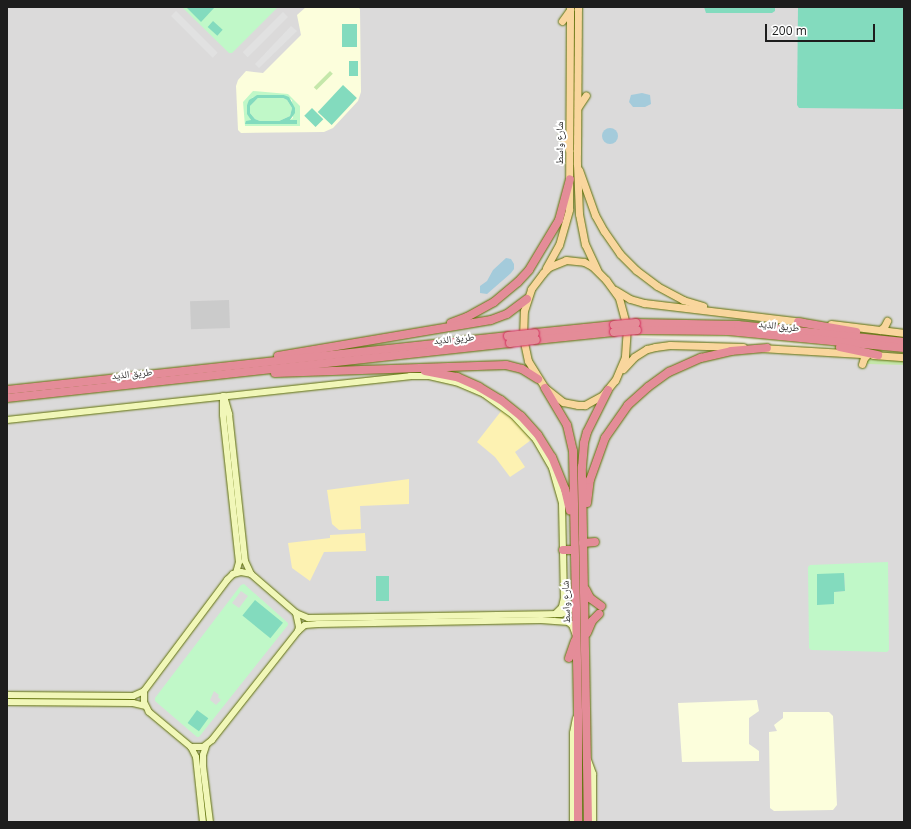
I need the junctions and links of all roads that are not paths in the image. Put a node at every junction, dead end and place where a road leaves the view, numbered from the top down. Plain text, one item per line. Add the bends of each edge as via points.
1 (578, 7) edge
2 (570, 9) edge
3 (562, 21) dead end
4 (586, 95) dead end
5 (578, 107) junction
6 (562, 136) dead end
7 (570, 152) junction
8 (577, 164) junction
9 (570, 179) junction
10 (598, 272) junction
11 (543, 273) junction
12 (613, 289) junction
13 (528, 298) junction
14 (722, 312) junction
15 (887, 321) dead end
16 (798, 322) junction
17 (637, 327) junction
18 (880, 330) junction
19 (421, 332) junction
20 (904, 333) edge
21 (789, 337) junction
22 (509, 340) junction
23 (904, 341) edge
24 (767, 348) junction
25 (904, 348) edge
26 (868, 354) junction
27 (878, 355) junction
28 (904, 357) edge
29 (862, 364) dead end
30 (242, 365) junction
31 (404, 368) junction
32 (231, 373) junction
33 (538, 379) junction
34 (615, 380) junction
35 (545, 388) junction
36 (7, 390) edge
37 (608, 390) junction
38 (234, 395) junction
39 (224, 396) junction
40 (213, 397) junction
41 (7, 398) edge
42 (226, 414) junction
43 (7, 420) edge
44 (574, 524) junction
45 (582, 532) junction
46 (595, 542) dead end
47 (583, 543) junction
48 (564, 550) junction
49 (574, 550) junction
50 (241, 552) junction
51 (236, 573) junction
52 (251, 574) junction
53 (584, 585) junction
54 (576, 604) junction
55 (296, 613) junction
56 (554, 614) junction
57 (332, 617) junction
58 (546, 620) junction
59 (318, 624) junction
60 (298, 630) junction
61 (577, 637) junction
62 (585, 640) junction
63 (569, 658) dead end
64 (144, 691) junction
65 (7, 695) edge
66 (122, 696) junction
67 (7, 702) edge
68 (121, 703) junction
69 (145, 706) junction
70 (578, 711) junction
71 (206, 746) junction
72 (191, 747) junction
73 (588, 760) junction
74 (200, 766) junction
75 (203, 822) edge
76 (210, 822) edge
77 (573, 822) edge
78 (578, 822) edge
79 (588, 822) edge
80 (593, 822) edge

1 - 5 main road, شارع واسط
2 - 3 main road
2 - 7 main road, شارع واسط
4 - 5 main road
5 - 8 main road, شارع واسط
6 - 7 main road
7 - 9 main road, شارع واسط
8 - 10 main road, شارع واسط via 580,224 585,244
8 - 14 main road via 595,215 612,244 626,261 645,278 670,294
9 - 11 main road, شارع واسط via 566,227
9 - 19 highway via 563,210 554,230 538,257 518,282 481,310 452,323
10 - 11 main road via 588,264 575,260 557,262
10 - 12 main road
11 - 13 main road
12 - 14 main road via 630,299 644,303
12 - 34 main road via 622,307 627,337 625,357
13 - 19 highway via 515,310 499,317
13 - 33 main road via 524,311 523,337 528,361
14 - 16 main road
15 - 18 main road
16 - 18 main road
16 - 23 highway
17 - 21 highway, طريق الذيد
17 - 22 highway, طريق الذيد, bridge
17 - 23 highway, طريق الذيد via 738,325
18 - 20 main road
19 - 30 highway via 258,360
21 - 25 highway, طريق الذيد
21 - 27 highway
22 - 30 highway, طريق الذيد
22 - 32 highway, طريق الذيد
24 - 26 main road
24 - 34 main road via 670,345 655,347 634,357
24 - 45 highway via 722,353 690,362 659,378 633,400 612,427 600,449 590,480 586,521
26 - 27 main road
26 - 29 main road
27 - 28 main road
30 - 36 highway, طريق الذيد
31 - 32 highway
31 - 33 highway via 506,365 522,369
31 - 44 highway via 445,374 468,382 501,400 521,416 552,457 565,489
32 - 41 highway, طريق الذيد
33 - 35 main road
34 - 37 main road
35 - 37 main road via 563,402 578,405 591,403
35 - 44 highway, شارع واسط via 561,414 571,438
37 - 45 highway, شارع واسط via 584,444
38 - 39 street
38 - 42 street
38 - 48 street via 416,375 447,380 474,389 513,415 548,458 560,494
39 - 40 street
39 - 42 street
40 - 42 street
40 - 43 street
42 - 50 street
44 - 49 highway, شارع واسط
45 - 47 highway, شارع واسط
46 - 47 highway
47 - 53 highway, شارع واسط
48 - 49 highway
48 - 56 street via 564,598 562,607
49 - 54 highway, شارع واسط
50 - 51 street
50 - 52 street
51 - 52 street
51 - 64 street via 227,580
52 - 55 street
53 - 62 highway, شارع واسط
53 - 62 highway via 600,610 590,624
54 - 56 street via 567,612
54 - 61 highway, شارع واسط
55 - 57 street via 305,617
55 - 60 street
56 - 57 street
56 - 58 street via 553,618
57 - 59 street via 319,620
58 - 59 street
58 - 61 street via 568,622
59 - 60 street via 305,625
60 - 71 street
61 - 63 highway
61 - 70 highway, شارع واسط
62 - 73 highway, شارع واسط
64 - 66 street via 136,696
64 - 69 street
65 - 66 street
66 - 68 street
67 - 68 street
68 - 69 street
69 - 72 street
70 - 77 street via 573,733
70 - 78 highway, شارع واسط
71 - 72 street
71 - 74 street
72 - 74 street
73 - 79 highway, شارع واسط
73 - 80 street via 593,779
74 - 75 street
74 - 76 street

